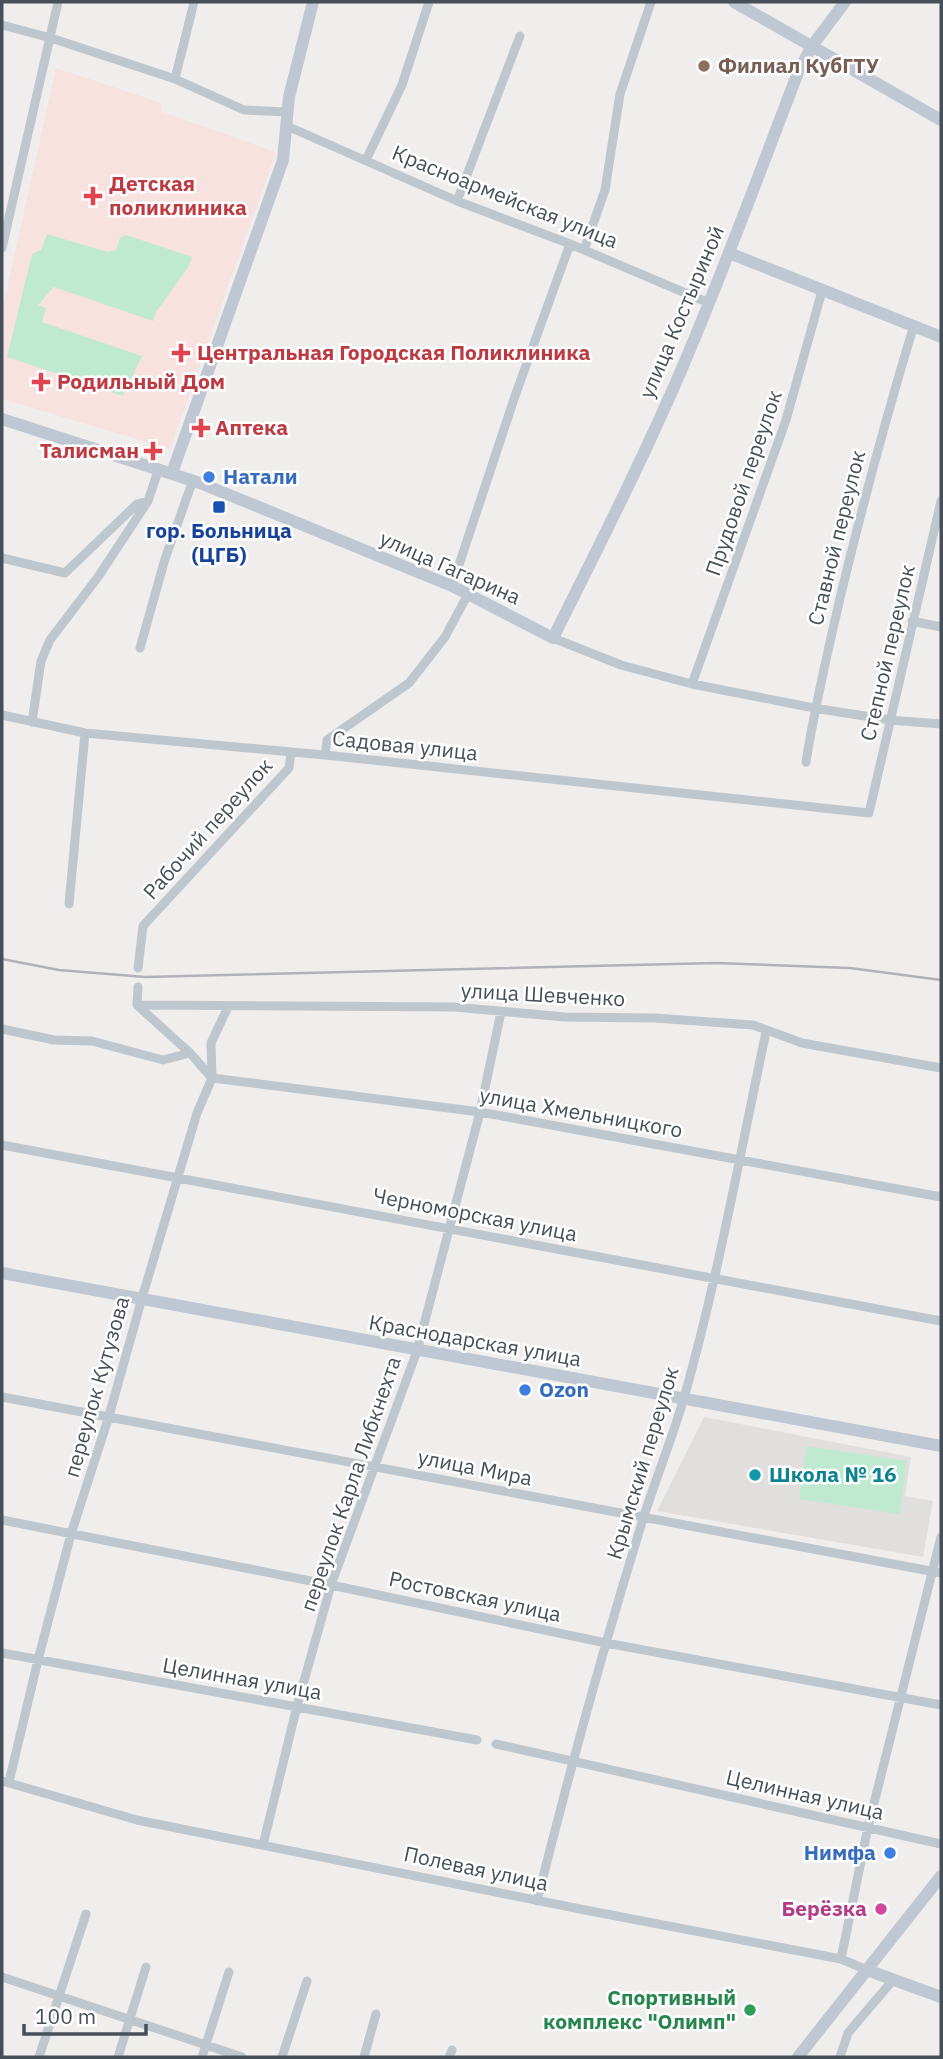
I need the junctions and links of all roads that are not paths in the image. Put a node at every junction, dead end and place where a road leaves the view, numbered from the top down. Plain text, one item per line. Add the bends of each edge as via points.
1 (58, 2) edge
2 (194, 2) edge
3 (313, 2) edge
4 (429, 2) edge
5 (651, 2) edge
6 (734, 2) edge
7 (845, 2) edge
8 (2, 25) edge
9 (520, 36) dead end
10 (51, 38) junction
11 (812, 46) junction
12 (175, 79) junction
13 (287, 119) junction
14 (941, 120) edge
15 (366, 160) junction
16 (457, 201) junction
17 (4, 222) edge
18 (570, 244) junction
19 (2, 248) edge
20 (584, 250) junction
21 (729, 253) junction
22 (822, 290) junction
23 (709, 303) junction
24 (914, 325) junction
25 (941, 337) edge
26 (2, 419) edge
27 (165, 471) junction
28 (193, 480) junction
29 (148, 501) junction
30 (941, 501) edge
31 (2, 558) edge
32 (452, 586) junction
33 (468, 594) junction
34 (912, 621) junction
35 (941, 627) edge
36 (553, 638) junction
37 (140, 648) dead end
38 (692, 684) junction
39 (814, 708) junction
40 (2, 715) edge
41 (890, 720) junction
42 (32, 722) junction
43 (941, 724) edge
44 (85, 733) junction
45 (291, 753) junction
46 (325, 755) junction
47 (806, 762) dead end
48 (806, 807) joint
49 (69, 904) dead end
50 (138, 968) dead end
51 (138, 987) dead end
52 (137, 1005) junction
53 (228, 1007) junction
54 (501, 1012) junction
55 (2, 1029) edge
56 (766, 1032) junction
57 (190, 1053) junction
58 (941, 1068) edge
59 (212, 1078) junction
60 (480, 1112) junction
61 (2, 1144) edge
62 (739, 1158) junction
63 (178, 1176) junction
64 (941, 1197) edge
65 (450, 1228) junction
66 (2, 1273) edge
67 (715, 1278) junction
68 (142, 1298) junction
69 (941, 1321) edge
70 (417, 1350) junction
71 (2, 1397) edge
72 (684, 1399) junction
73 (109, 1416) junction
74 (941, 1446) edge
75 (376, 1466) junction
76 (644, 1518) junction
77 (2, 1520) edge
78 (71, 1535) junction
79 (941, 1537) edge
80 (938, 1573) edge
81 (331, 1585) junction
82 (606, 1643) junction
83 (2, 1653) edge
84 (38, 1660) junction
85 (901, 1697) junction
86 (941, 1705) edge
87 (297, 1706) junction
88 (477, 1740) dead end
89 (496, 1744) dead end
90 (573, 1760) junction
91 (5, 1782) edge
92 (868, 1827) junction
93 (941, 1844) edge
94 (263, 1845) junction
95 (941, 1876) edge
96 (537, 1901) junction
97 (86, 1914) dead end
98 (841, 1959) junction
99 (146, 1967) dead end
100 (867, 1970) junction
101 (229, 1972) dead end
102 (2, 1977) edge
103 (893, 1980) junction
104 (307, 1981) dead end
105 (58, 1994) junction
106 (941, 1997) edge
107 (376, 2014) dead end
108 (129, 2021) junction
109 (206, 2046) junction
110 (39, 2057) edge
111 (118, 2057) edge
112 (202, 2057) edge
113 (242, 2057) edge
114 (282, 2057) edge
115 (363, 2057) edge
116 (798, 2057) edge
117 (840, 2057) edge

1 - 10 street
2 - 12 street
3 - 13 street
4 - 15 street via 402,85
5 - 20 street via 621,94 605,190
6 - 11 street
7 - 11 street, улица Костыриной
8 - 10 street, Красноармейская улица
9 - 16 street
10 - 12 street, Красноармейская улица
10 - 17 street
11 - 14 street
11 - 21 street, улица Костыриной
12 - 13 street, Красноармейская улица via 244,110
13 - 15 street, Красноармейская улица
13 - 27 street via 283,160
15 - 16 street, Красноармейская улица
16 - 18 street, Красноармейская улица
17 - 19 street
18 - 20 street, Красноармейская улица
18 - 32 street
20 - 23 street, Красноармейская улица
21 - 22 street
21 - 23 street, улица Костыриной
22 - 24 street
22 - 38 street, Прудовой переулок via 786,420
23 - 36 street, улица Костыриной
24 - 25 street
24 - 39 street, Ставной переулок via 880,437
26 - 27 street, улица Гагарина
27 - 28 street, улица Гагарина
27 - 29 street
28 - 32 street, улица Гагарина
28 - 37 street
29 - 31 street via 136,504 65,573
29 - 42 street via 50,640 41,661
30 - 34 street, Степной переулок
32 - 33 street, улица Гагарина
33 - 36 street, улица Гагарина
33 - 46 street via 445,638 409,683 327,740
34 - 35 street
34 - 41 street, Степной переулок
36 - 38 street, улица Гагарина via 621,665
38 - 39 street, улица Гагарина
39 - 41 street, улица Гагарина
39 - 47 street, Ставной переулок
40 - 42 street, Садовая улица
41 - 43 street, улица Гагарина
41 - 48 street, Степной переулок via 869,813
42 - 44 street, Садовая улица
44 - 45 street, Садовая улица
44 - 49 street
45 - 46 street, Садовая улица
45 - 50 street, Рабочий переулок via 289,768 144,926
46 - 48 street, Садовая улица
51 - 52 street
52 - 53 street, улица Шевченко
52 - 57 street
53 - 54 street, улица Шевченко via 454,1007
53 - 59 street, переулок Кутузова via 211,1043
54 - 56 street, улица Шевченко via 656,1018 753,1026
54 - 60 street, переулок Карла Либкнехта
55 - 57 street via 54,1040 92,1041 163,1060
56 - 58 street, улица Шевченко via 802,1043
56 - 62 street, Крымский переулок
57 - 59 street
59 - 60 street, улица Хмельницкого
59 - 63 street, переулок Кутузова
60 - 62 street, улица Хмельницкого
60 - 65 street, переулок Карла Либкнехта
61 - 63 street, Черноморская улица
62 - 64 street, улица Хмельницкого
62 - 67 street, Крымский переулок
63 - 65 street, Черноморская улица
63 - 68 street, переулок Кутузова
65 - 67 street, Черноморская улица
65 - 70 street, переулок Карла Либкнехта
66 - 68 street, Краснодарская улица
67 - 69 street, Черноморская улица
67 - 72 street, Крымский переулок
68 - 70 street, Краснодарская улица
68 - 73 street, переулок Кутузова
70 - 72 street, Краснодарская улица
70 - 75 street, переулок Карла Либкнехта
71 - 73 street, улица Мира
72 - 74 street, Краснодарская улица
72 - 76 street, Крымский переулок
73 - 75 street, улица Мира
73 - 78 street, переулок Кутузова
75 - 76 street, улица Мира
75 - 81 street, переулок Карла Либкнехта
76 - 80 street, улица Мира
76 - 82 street, Крымский переулок
77 - 78 street, Ростовская улица
78 - 81 street, Ростовская улица
78 - 84 street, переулок Кутузова
79 - 80 street
80 - 85 street
81 - 82 street, Ростовская улица
81 - 87 street, переулок Карла Либкнехта
82 - 85 street, Ростовская улица
82 - 90 street, Крымский переулок
83 - 84 street, Целинная улица
84 - 87 street, Целинная улица
84 - 91 street, переулок Кутузова
85 - 86 street, Ростовская улица
85 - 92 street
87 - 88 street, Целинная улица
87 - 94 street, переулок Карла Либкнехта
89 - 90 street, Целинная улица
90 - 92 street, Целинная улица
90 - 96 street, Крымский переулок
91 - 94 street, Полевая улица via 137,1820
92 - 93 street, Целинная улица
92 - 98 street
94 - 96 street, Полевая улица
95 - 100 street
96 - 98 street, Полевая улица
97 - 105 street
98 - 100 street, Полевая улица
99 - 108 street
100 - 103 street, Полевая улица
100 - 116 street
101 - 109 street
102 - 105 street
103 - 106 street, Полевая улица
103 - 117 street via 848,2033
104 - 114 street
105 - 108 street
105 - 110 street
107 - 115 street
108 - 109 street
108 - 111 street
109 - 112 street
109 - 113 street

